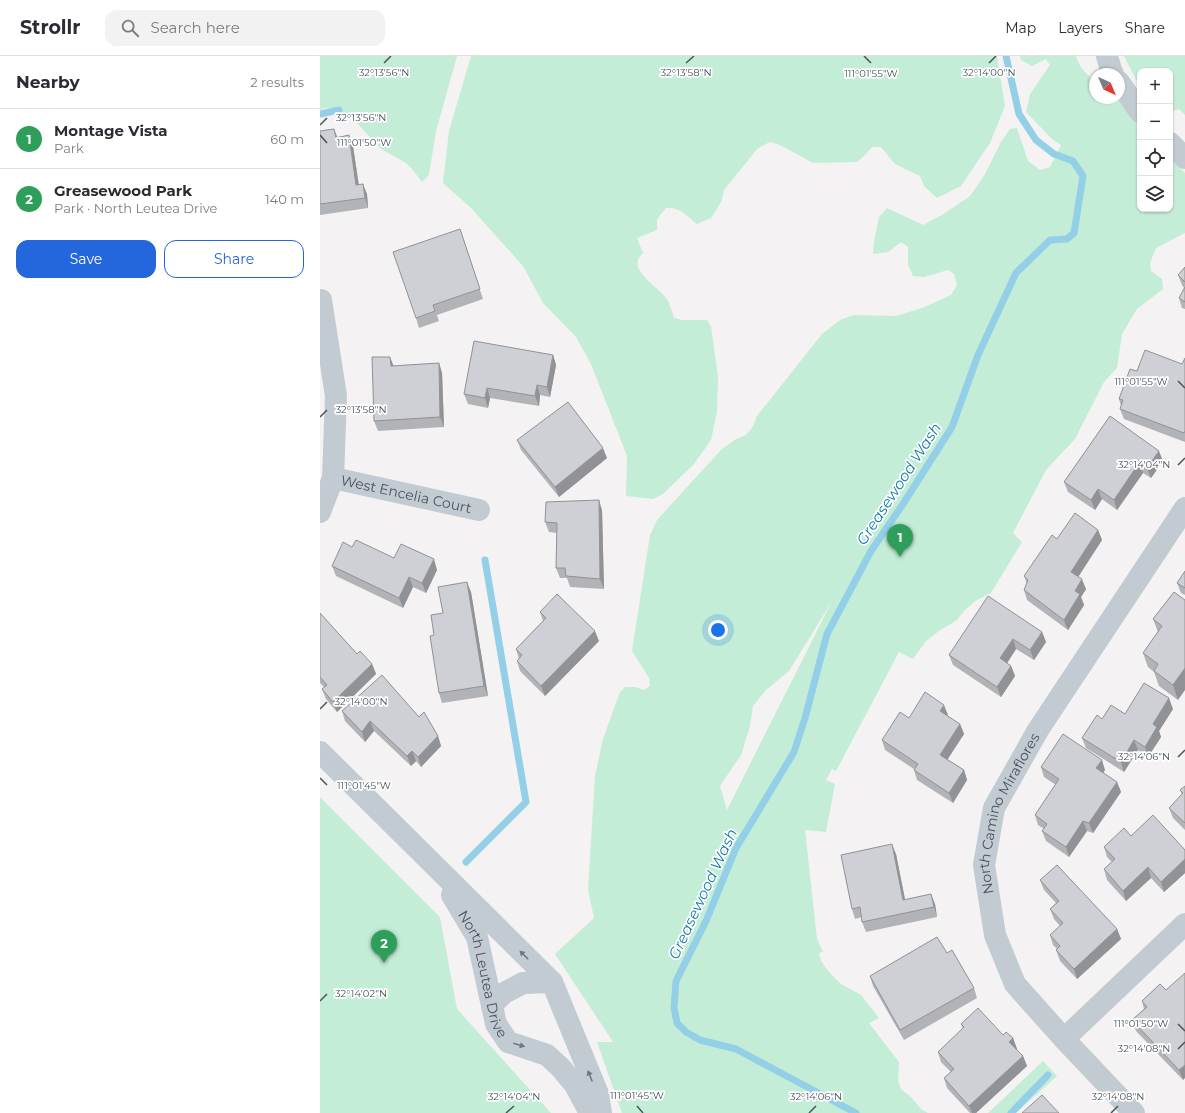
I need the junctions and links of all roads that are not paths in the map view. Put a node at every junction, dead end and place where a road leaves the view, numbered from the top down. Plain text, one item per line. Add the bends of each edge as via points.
1 (1108, 56) edge
2 (1110, 68) edge
3 (1125, 91) edge
4 (1137, 108) edge
5 (1173, 146) edge
6 (1185, 158) edge
7 (321, 300) dead end
8 (333, 478) junction
9 (1185, 508) edge
10 (479, 510) dead end
11 (320, 512) edge
12 (320, 752) edge
13 (438, 870) junction
14 (1185, 924) edge
15 (552, 982) junction
16 (492, 1005) junction
17 (1064, 1039) junction
18 (590, 1113) edge
19 (601, 1113) edge
20 (1134, 1113) edge

1 - 2 street
3 - 4 street
5 - 6 street
7 - 8 street, West Encelia Court via 336,396
8 - 10 street, West Encelia Court
8 - 11 street, West Encelia Court
9 - 17 street, North Camino Miraflores via 1038,730 994,808 984,865 995,935 1015,984
12 - 13 street, North Leutea Drive
15 -> 13 street, North Leutea Drive
13 - 16 street, North Leutea Drive via 477,937
14 - 17 street
15 - 16 street via 523,983 504,993
19 -> 15 street, North Leutea Drive via 598,1094
16 -> 18 street, North Leutea Drive via 496,1024 508,1042 547,1055 575,1085
17 - 20 street, North Camino Miraflores

